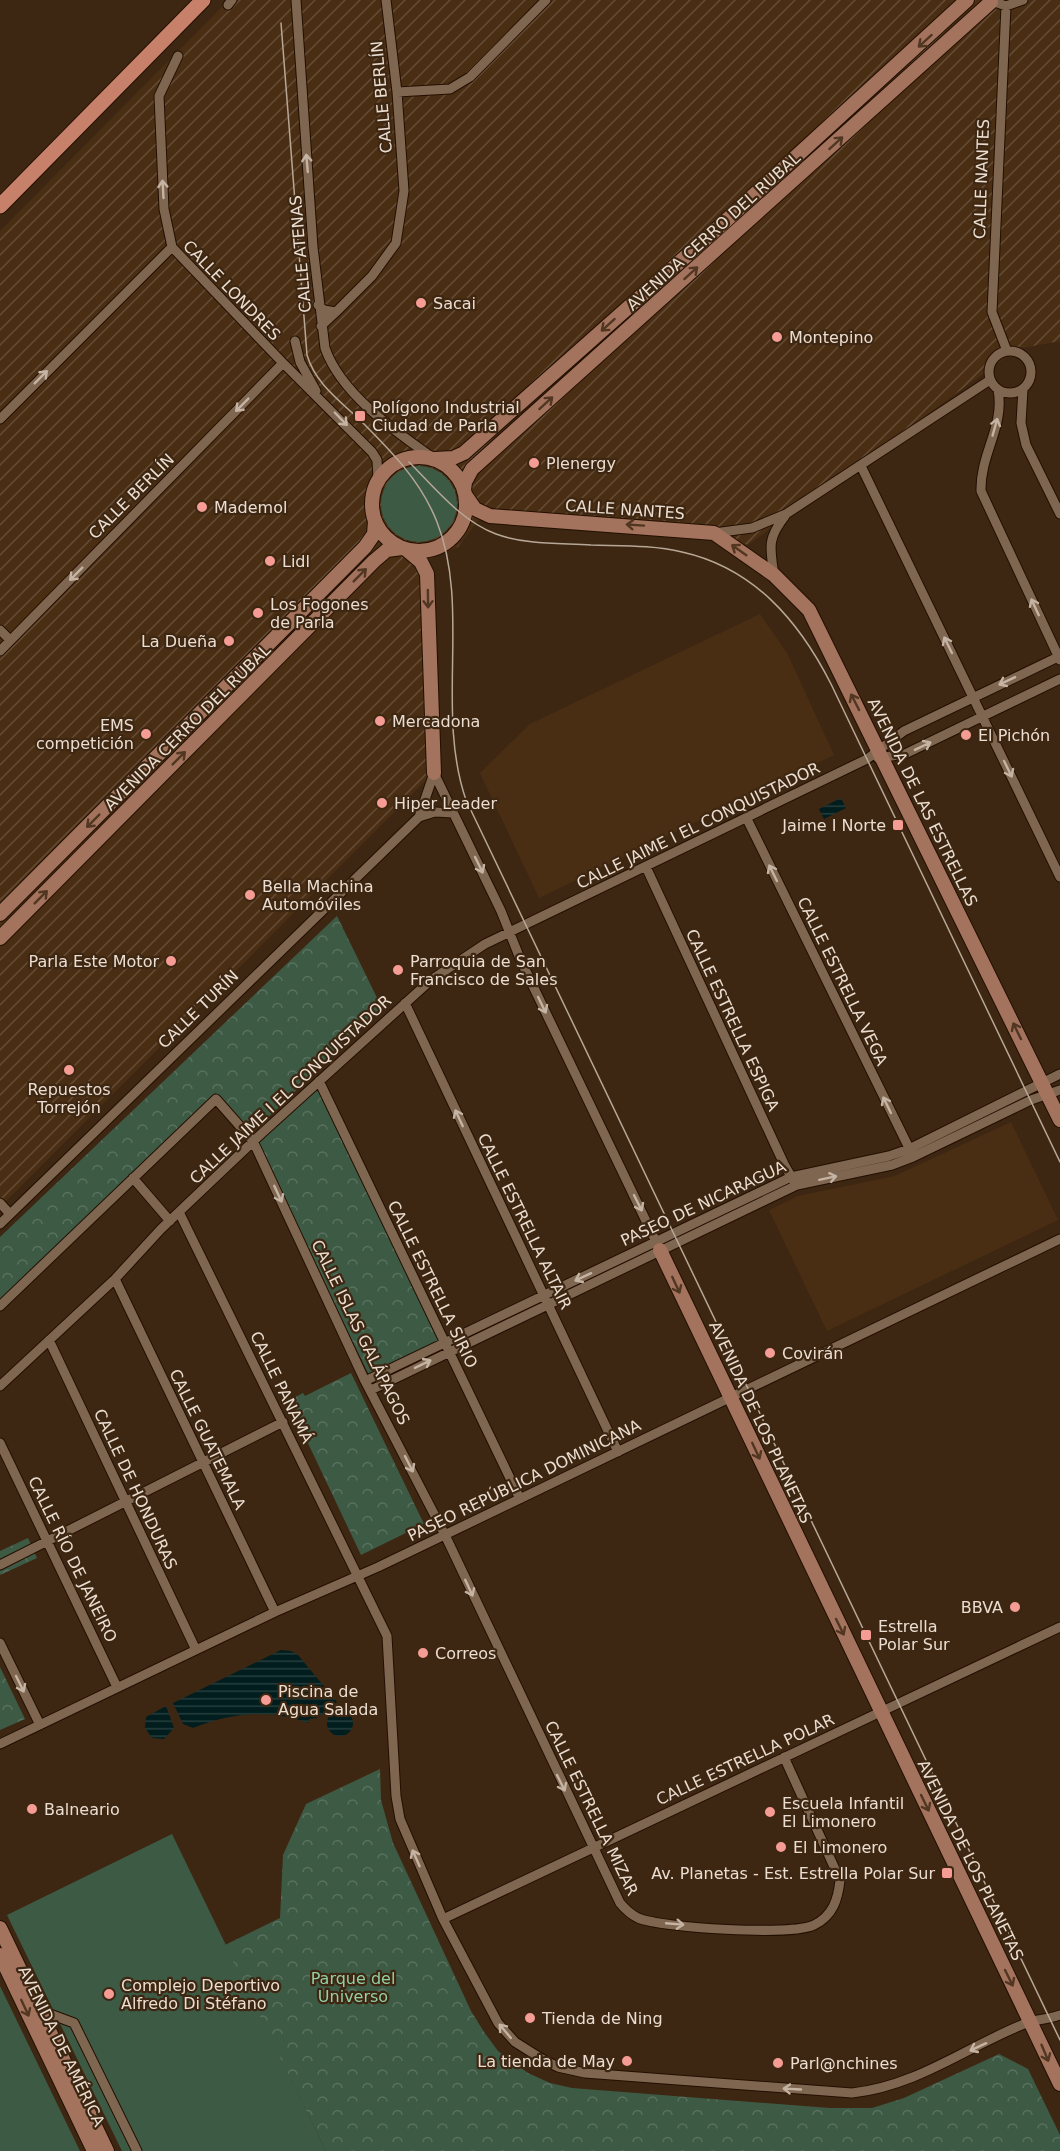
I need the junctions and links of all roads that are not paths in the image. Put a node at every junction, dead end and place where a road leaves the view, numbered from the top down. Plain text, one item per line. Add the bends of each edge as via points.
1 (203, 0) edge
2 (296, 0) edge
3 (386, 0) edge
4 (546, 0) edge
5 (967, 0) edge
6 (1023, 0) edge
7 (990, 1) edge
8 (1006, 6) junction
9 (177, 56) dead end
10 (397, 92) junction
11 (0, 206) edge
12 (172, 247) junction
13 (318, 305) junction
14 (336, 312) junction
15 (321, 326) junction
16 (295, 341) dead end
17 (1006, 351) junction
18 (283, 363) junction
19 (990, 380) junction
20 (1023, 388) junction
21 (998, 390) junction
22 (320, 398) junction
23 (2, 412) edge
24 (434, 459) junction
25 (861, 466) junction
26 (378, 479) junction
27 (465, 493) junction
28 (786, 514) junction
29 (1060, 514) edge
30 (375, 521) junction
31 (714, 533) junction
32 (404, 549) junction
33 (774, 575) junction
34 (0, 630) edge
35 (10, 640) junction
36 (0, 651) edge
37 (1060, 658) edge
38 (1060, 678) edge
39 (973, 697) junction
40 (983, 716) junction
41 (881, 753) junction
42 (434, 773) junction
43 (453, 813) junction
44 (419, 817) junction
45 (747, 819) junction
46 (646, 867) junction
47 (1060, 877) edge
48 (0, 914) edge
49 (510, 932) junction
50 (0, 938) edge
51 (405, 1003) junction
52 (1060, 1074) edge
53 (319, 1081) junction
54 (1050, 1089) edge
55 (1060, 1120) edge
56 (253, 1141) junction
57 (911, 1153) junction
58 (133, 1178) junction
59 (794, 1181) junction
60 (0, 1203) edge
61 (179, 1212) junction
62 (10, 1214) junction
63 (170, 1221) junction
64 (0, 1224) edge
65 (1060, 1239) edge
66 (658, 1246) junction
67 (115, 1279) junction
68 (546, 1300) junction
69 (0, 1306) edge
70 (49, 1340) junction
71 (447, 1347) junction
72 (365, 1381) junction
73 (0, 1386) edge
74 (371, 1390) junction
75 (731, 1398) junction
76 (283, 1422) junction
77 (0, 1443) edge
78 (618, 1452) junction
79 (203, 1464) junction
80 (520, 1499) junction
81 (125, 1502) junction
82 (445, 1535) junction
83 (49, 1541) junction
84 (0, 1565) edge
85 (355, 1576) junction
86 (275, 1612) junction
87 (1060, 1627) edge
88 (0, 1643) edge
89 (196, 1650) junction
90 (117, 1687) junction
91 (881, 1713) junction
92 (40, 1725) junction
93 (0, 1744) edge
94 (784, 1756) junction
95 (592, 1847) junction
96 (443, 1919) junction
97 (0, 1928) edge
98 (0, 1955) edge
99 (39, 2010) junction
100 (1060, 2015) edge
101 (1030, 2022) junction
102 (1060, 2084) edge
103 (94, 2151) edge
104 (107, 2151) edge
105 (137, 2151) edge

1 - 11 main road
13 -> 2 street, CALLE ATENAS
3 - 10 street, CALLE BERLÍN
4 - 10 street via 470,77 450,89
5 -> 24 street, AVENIDA CERRO DEL RUBAL via 464,453
6 - 8 street
7 - 8 street
27 -> 7 street, AVENIDA CERRO DEL RUBAL via 465,482 472,469
8 - 17 street, CALLE NANTES via 992,312
12 -> 9 street via 164,209 159,96
10 - 14 street, CALLE BERLÍN via 404,191 396,243 372,276
12 - 18 street, CALLE LONDRES
23 -> 12 street, CALLE LONDRES
13 - 14 street
13 - 15 street, CALLE ATENAS
14 - 15 street, CALLE BERLÍN
15 - 24 street, CALLE ATENAS via 330,363 340,378 390,428
16 - 22 street via 300,362
17 - 19 street via 992,361
17 - 20 street via 1021,354 1030,365 1030,376
18 - 22 street, CALLE LONDRES
18 -> 35 street, CALLE BERLÍN
19 - 21 street
19 - 25 street, CALLE NANTES
20 - 21 street via 1012,393
20 - 29 street via 1021,423 1026,445
37 -> 21 street via 981,491 981,472 1001,402
22 -> 26 street, CALLE LONDRES via 375,456
24 - 26 street via 406,459
24 - 27 street via 453,470
25 - 28 street, CALLE NANTES
39 -> 25 street
26 - 30 street via 372,500
31 -> 27 street, CALLE NANTES via 490,516 475,509
27 - 32 street via 465,517 456,535 429,551
28 - 31 street, CALLE NANTES via 752,528
28 - 33 street, CALLE NANTES via 770,542
30 - 32 street via 382,534
30 -> 48 street, AVENIDA CERRO DEL RUBAL via 369,544
33 -> 31 street, AVENIDA DE LAS ESTRELLAS
32 -> 42 street, CALLE TURÍN via 422,562 427,574
50 -> 32 street, AVENIDA CERRO DEL RUBAL via 374,561 387,550
41 -> 33 street, AVENIDA DE LAS ESTRELLAS via 809,610
34 - 35 street
35 - 36 street, CALLE BERLÍN
37 -> 39 street
38 - 40 street, CALLE JAIME I EL CONQUISTADOR
39 - 40 street
39 - 41 street via 904,731
41 -> 40 street, CALLE JAIME I EL CONQUISTADOR via 905,754
40 -> 47 street
41 - 45 street, CALLE JAIME I EL CONQUISTADOR
54 -> 41 street, AVENIDA DE LAS ESTRELLAS
42 - 43 street, AVENIDA DE LOS PLANETAS
42 - 44 street, CALLE TURÍN
43 - 44 street via 435,812
43 -> 49 street, AVENIDA DE LOS PLANETAS
44 - 62 street, CALLE TURÍN
45 - 46 street, CALLE JAIME I EL CONQUISTADOR
57 -> 45 street, CALLE ESTRELLA VEGA
46 - 49 street, CALLE JAIME I EL CONQUISTADOR
46 - 59 street, CALLE ESTRELLA ESPIGA
49 - 51 street, CALLE JAIME I EL CONQUISTADOR via 431,980
49 -> 66 street, AVENIDA DE LOS PLANETAS
51 - 53 street, CALLE JAIME I EL CONQUISTADOR
68 -> 51 street, CALLE ESTRELLA ALTAIR
52 - 54 street, PASEO DE NICARAGUA
53 - 56 street, CALLE JAIME I EL CONQUISTADOR
53 - 71 street, CALLE ESTRELLA SIRIO
54 - 55 street, AVENIDA DE LAS ESTRELLAS
54 - 57 street, PASEO DE NICARAGUA
56 - 58 street, CALLE ISLAS GALÁPAGOS via 216,1099
56 - 61 street, CALLE JAIME I EL CONQUISTADOR
56 -> 72 street, CALLE ISLAS GALÁPAGOS
57 - 59 street, PASEO DE NICARAGUA
58 - 63 street
58 - 69 street
59 - 66 street, PASEO DE NICARAGUA
60 - 62 street
61 - 63 street, CALLE JAIME I EL CONQUISTADOR
61 - 76 street, CALLE PANAMÁ
62 - 64 street, CALLE TURÍN
63 - 67 street, CALLE JAIME I EL CONQUISTADOR
65 - 75 street, PASEO REPÚBLICA DOMINICANA
66 - 68 street, PASEO DE NICARAGUA
66 -> 75 street, AVENIDA DE LOS PLANETAS
67 - 70 street, CALLE JAIME I EL CONQUISTADOR
67 - 79 street, CALLE GUATEMALA
68 - 71 street, PASEO DE NICARAGUA
68 - 78 street, CALLE ESTRELLA ALTAIR
70 - 73 street, CALLE JAIME I EL CONQUISTADOR
70 - 81 street, CALLE DE HONDURAS
71 - 72 street, PASEO DE NICARAGUA
74 -> 71 street, PASEO DE NICARAGUA
71 - 80 street, CALLE ESTRELLA SIRIO
72 - 74 street, CALLE ISLAS GALÁPAGOS
74 -> 82 street, CALLE ISLAS GALÁPAGOS
75 - 78 street, PASEO REPÚBLICA DOMINICANA
75 -> 91 street, AVENIDA DE LOS PLANETAS
76 - 79 street
76 - 85 street, CALLE PANAMÁ
77 - 83 street, CALLE RÍO DE JANEIRO
78 - 80 street, PASEO REPÚBLICA DOMINICANA
79 - 81 street
79 - 86 street, CALLE GUATEMALA
80 - 82 street, PASEO REPÚBLICA DOMINICANA
81 - 83 street
81 - 89 street, CALLE DE HONDURAS
82 - 85 street, PASEO REPÚBLICA DOMINICANA
82 -> 95 street, CALLE ESTRELLA MIZAR
83 - 84 street
83 - 90 street, CALLE RÍO DE JANEIRO
85 - 86 street, PASEO REPÚBLICA DOMINICANA
96 -> 85 street, CALLE PANAMÁ via 396,1805 387,1636
86 - 89 street, PASEO REPÚBLICA DOMINICANA
87 - 91 street, CALLE ESTRELLA POLAR
88 -> 92 street
89 - 90 street, PASEO REPÚBLICA DOMINICANA
90 - 92 street, PASEO REPÚBLICA DOMINICANA
91 - 94 street, CALLE ESTRELLA POLAR
91 -> 101 street, AVENIDA DE LOS PLANETAS
92 - 93 street, PASEO REPÚBLICA DOMINICANA
94 - 95 street, CALLE ESTRELLA POLAR
95 -> 94 street, CALLE ESTRELLA MIZAR via 620,1903 637,1917 714,1928 795,1930 813,1926 834,1908 840,1880
95 - 96 street, CALLE ESTRELLA POLAR
101 -> 96 street, CALLE PANAMÁ via 902,2083 877,2090 852,2092 585,2073 542,2059 506,2033
97 - 99 street, AVENIDA DE AMÉRICA
98 -> 103 street, AVENIDA DE AMÉRICA
99 - 104 street, AVENIDA DE AMÉRICA
99 - 105 street, AVENIDA DE AMÉRICA via 74,2023
100 - 101 street, CALLE PANAMÁ
101 -> 102 street, AVENIDA DE LOS PLANETAS

